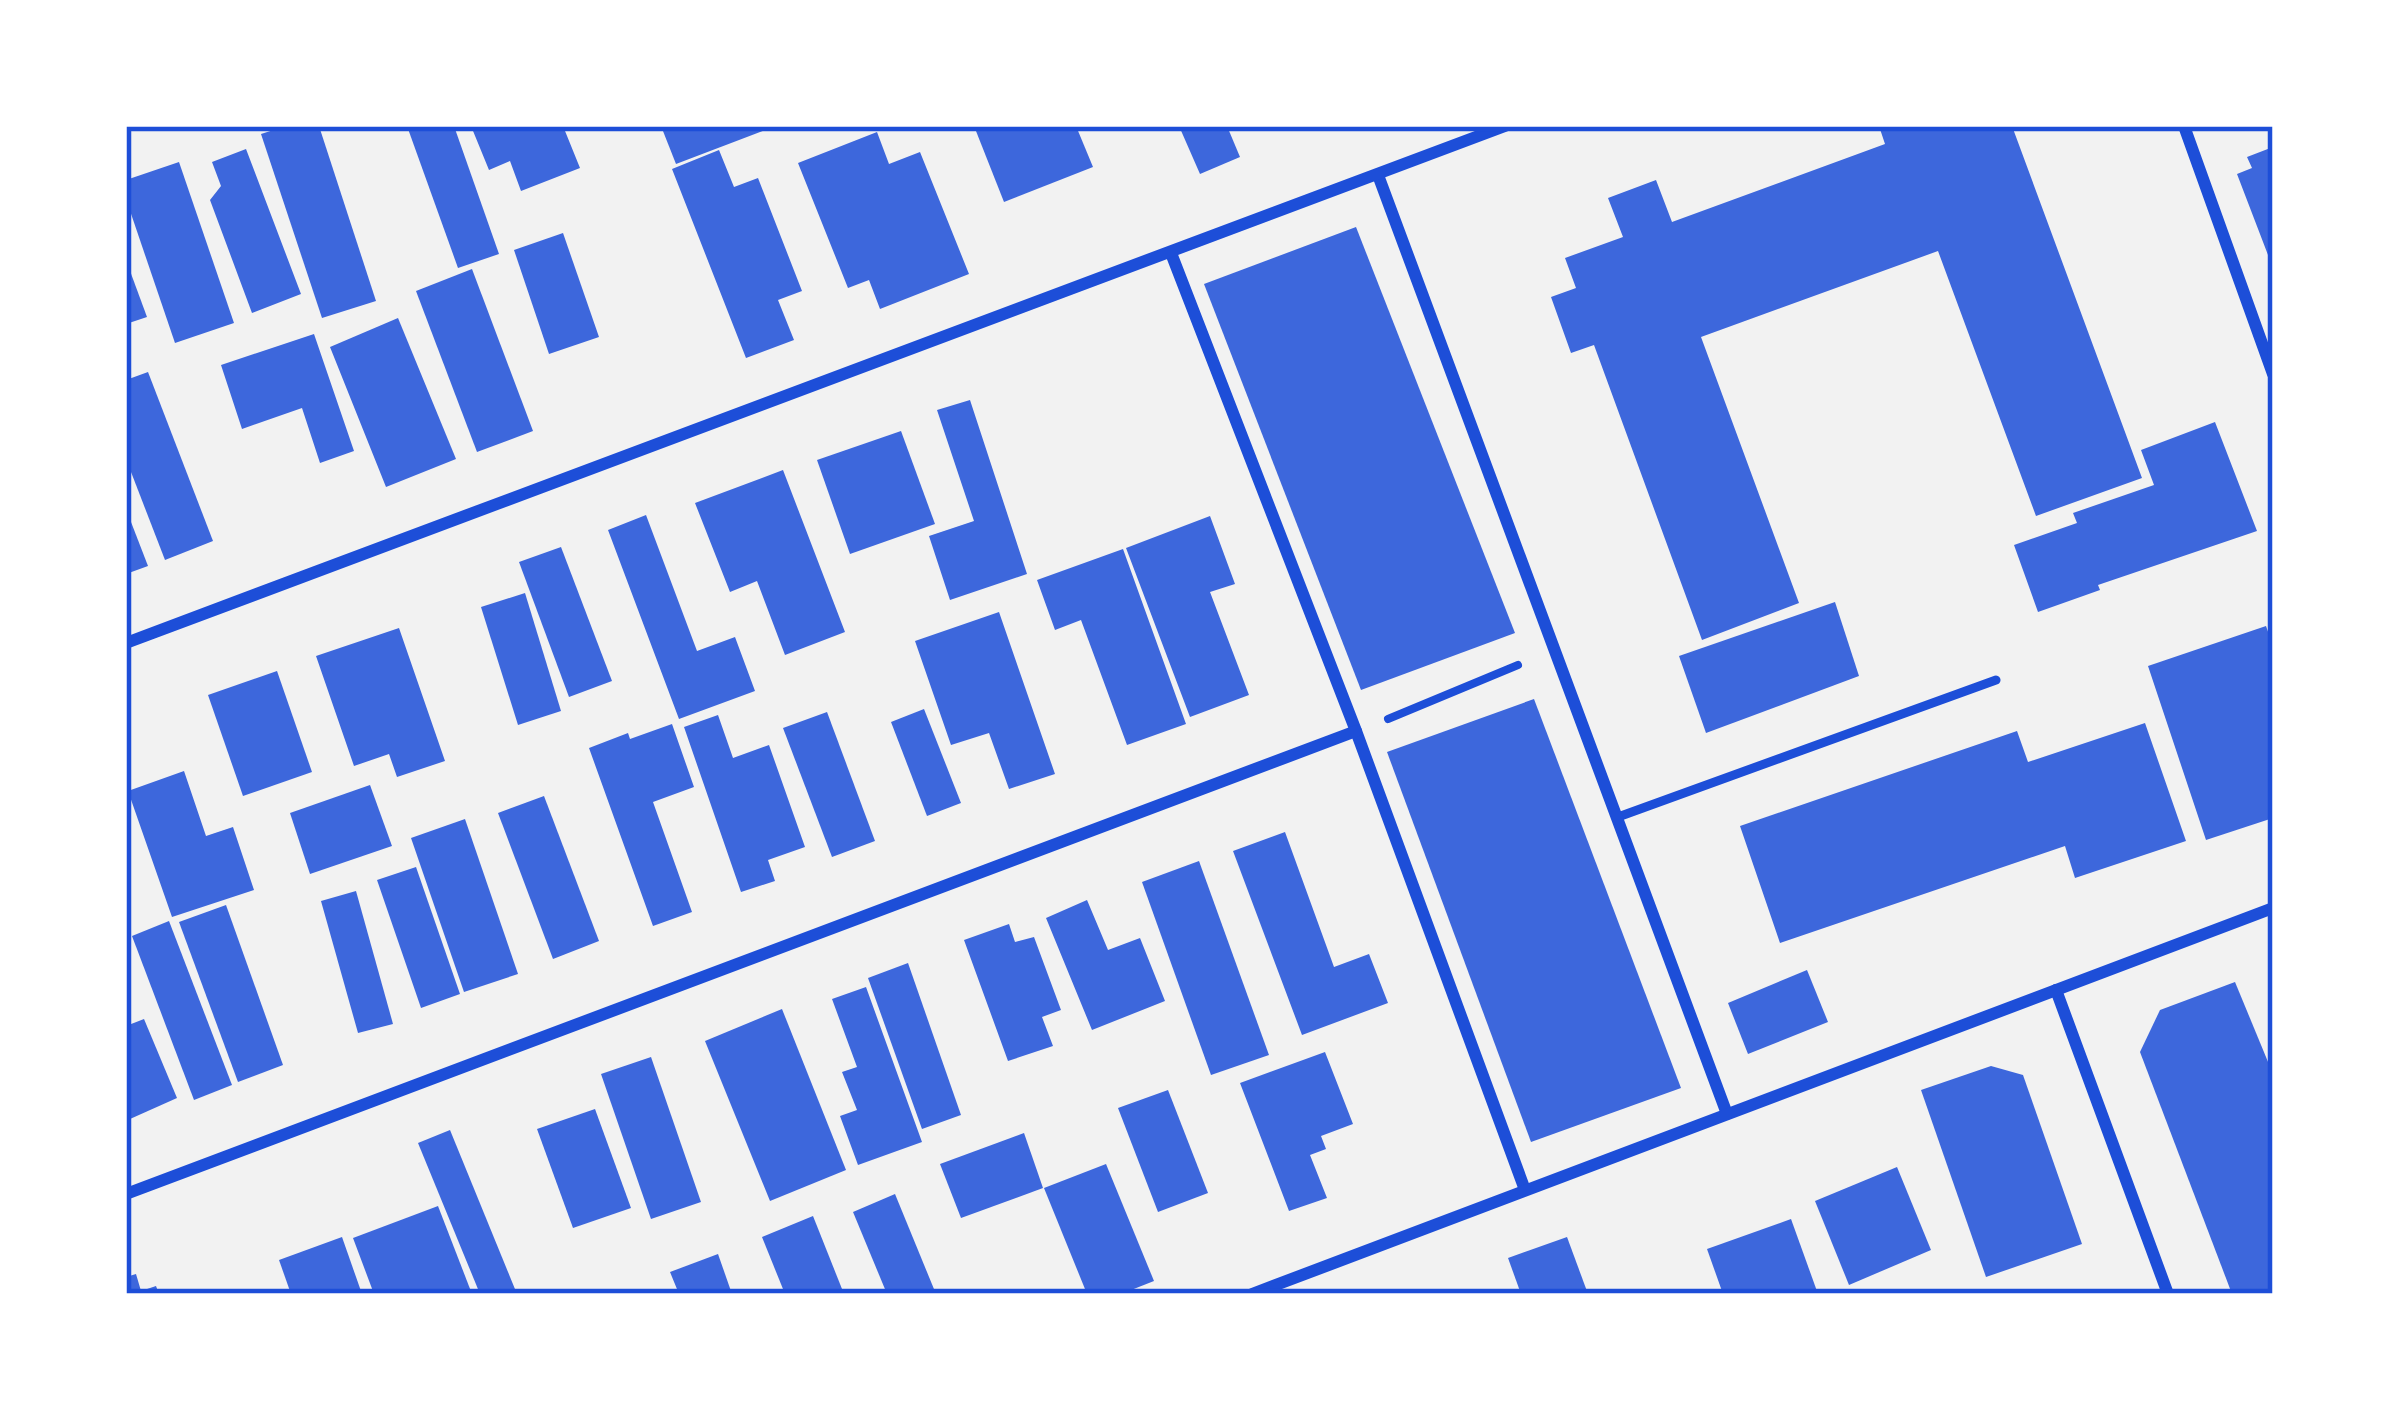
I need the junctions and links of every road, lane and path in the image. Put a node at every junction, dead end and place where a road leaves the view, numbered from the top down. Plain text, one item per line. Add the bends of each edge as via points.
1 (1505, 126) edge
2 (2184, 126) edge
3 (1378, 175) junction
4 (1171, 253) junction
5 (2273, 374) edge
6 (126, 644) edge
7 (1553, 651) junction
8 (1996, 680) dead end
9 (1356, 731) junction
10 (1618, 818) junction
11 (2273, 908) edge
12 (2056, 990) junction
13 (1727, 1114) junction
14 (1526, 1190) junction
15 (126, 1194) edge
16 (1252, 1294) edge
17 (2168, 1294) edge

1 - 3 street
2 - 5 street
3 - 4 street
3 - 7 street
4 - 6 street
4 - 9 street
7 - 9 path
7 - 10 street
8 - 10 lane
9 - 14 street
9 - 15 street
10 - 13 street
11 - 12 street
12 - 13 street
12 - 17 street
13 - 14 street
14 - 16 street

